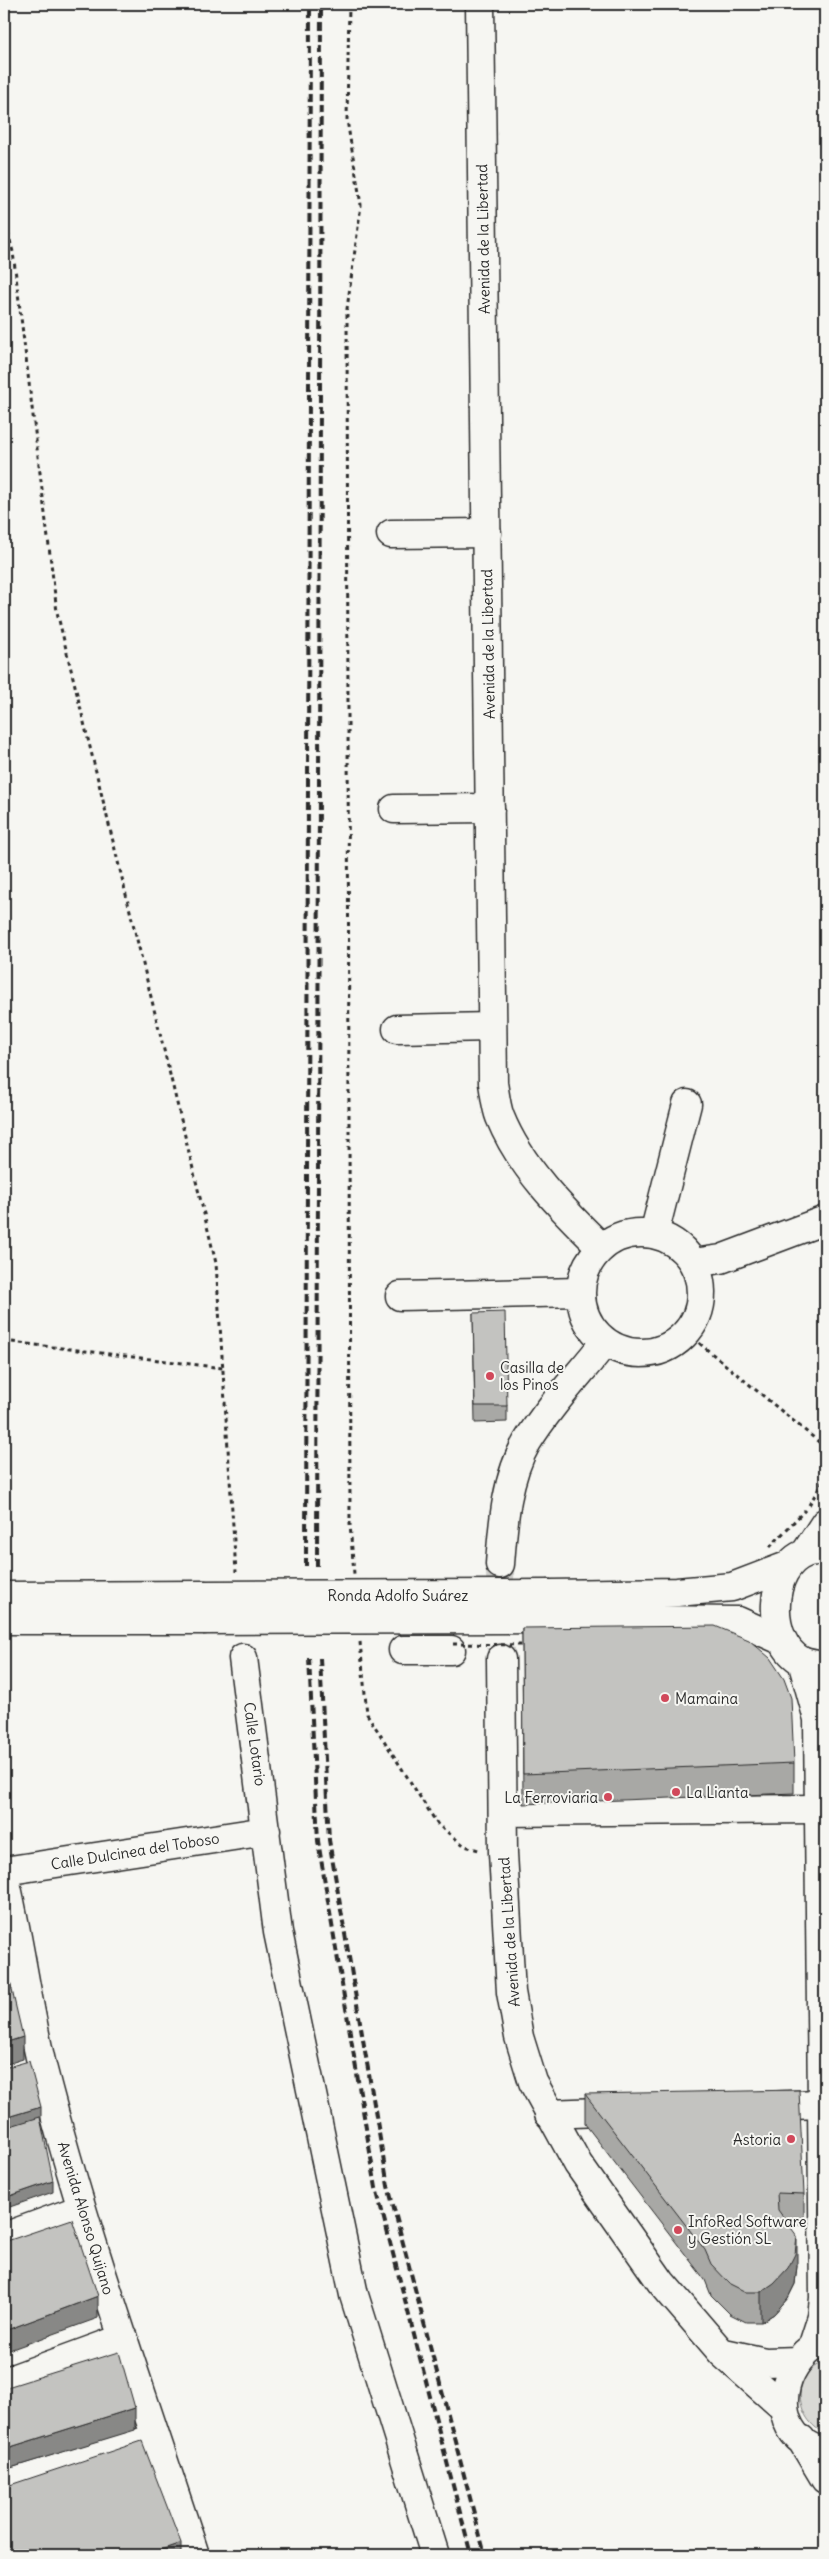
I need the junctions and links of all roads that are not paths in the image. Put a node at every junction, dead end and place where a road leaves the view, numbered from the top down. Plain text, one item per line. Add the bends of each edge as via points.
1 (480, 4) edge
2 (487, 533) junction
3 (391, 534) dead end
4 (394, 808) dead end
5 (490, 808) junction
6 (492, 1027) junction
7 (397, 1028) dead end
8 (687, 1104) dead end
9 (825, 1220) edge
10 (654, 1234) junction
11 (601, 1247) junction
12 (693, 1263) junction
13 (580, 1292) junction
14 (400, 1296) dead end
15 (605, 1342) junction
16 (825, 1523) edge
17 (796, 1555) edge
18 (500, 1564) tunnel mouth
19 (4, 1596) edge
20 (551, 1606) junction
21 (202, 1607) junction
22 (4, 1620) edge
23 (783, 1641) junction
24 (403, 1650) dead end
25 (451, 1650) dead end
26 (243, 1658) dead end
27 (501, 1659) tunnel mouth
28 (814, 1664) edge
29 (818, 1809) junction
30 (503, 1812) junction
31 (266, 1831) junction
32 (4, 1872) edge
33 (11, 1934) edge
34 (42, 2064) junction
35 (13, 2072) edge
36 (822, 2104) junction
37 (735, 2107) edge
38 (647, 2110) edge
39 (549, 2114) junction
40 (81, 2209) junction
41 (4, 2237) edge
42 (124, 2338) junction
43 (812, 2350) edge
44 (722, 2353) junction
45 (4, 2382) edge
46 (784, 2408) junction
47 (156, 2437) junction
48 (801, 2439) junction
49 (825, 2452) edge
50 (825, 2479) edge
51 (4, 2485) edge
52 (195, 2555) edge
53 (435, 2555) edge

1 - 2 main road, Avenida de la Libertad
2 - 3 main road
2 - 5 main road, Avenida de la Libertad
4 - 5 main road
5 - 6 main road, Avenida de la Libertad
6 - 7 main road
6 - 11 main road, Avenida de la Libertad via 493,1083 499,1115 507,1132 546,1188
8 - 10 main road
9 - 12 main road via 721,1259
10 - 11 main road via 635,1233
10 - 12 main road via 683,1250
11 - 13 main road via 590,1260
12 - 15 main road via 700,1280 701,1299 697,1317 687,1333 669,1347 648,1354 625,1352
13 - 14 main road
13 - 15 main road via 582,1311 591,1328
15 - 18 main road via 544,1416 526,1444 507,1500
16 - 17 main road
17 - 20 main road, Ronda Adolfo Suárez via 732,1587
17 - 23 main road via 780,1584 774,1614
19 - 21 main road, Ronda Adolfo Suárez
20 - 21 main road, Ronda Adolfo Suárez, bridge
20 - 23 main road, Ronda Adolfo Suárez via 738,1621
21 - 22 main road, Ronda Adolfo Suárez
23 - 28 main road
24 - 25 main road
26 - 31 main road, Calle Lotario
27 - 30 main road, Avenida de la Libertad
28 - 29 main road
29 - 30 main road
29 - 36 main road
30 - 39 main road, Avenida de la Libertad via 511,1992 533,2082
31 - 32 main road, Calle Dulcinea del Toboso
31 - 53 main road, Calle Lotario via 278,1932 354,2295
32 - 33 main road, Avenida Alonso Quijano
33 - 34 main road, Avenida Alonso Quijano
34 - 35 main road
34 - 40 main road, Avenida Alonso Quijano
36 - 37 main road
36 - 43 main road via 824,2298
38 - 39 main road
39 - 44 main road, Avenida de la Libertad via 578,2164 661,2282
40 - 41 main road
40 - 42 main road, Avenida Alonso Quijano
42 - 45 main road
42 - 47 main road, Avenida Alonso Quijano
43 - 44 main road via 765,2362
43 - 46 main road via 785,2385
44 - 46 main road, Avenida de la Libertad
46 - 48 main road via 786,2418
47 - 51 main road
47 - 52 main road, Avenida Alonso Quijano
48 - 49 main road
48 - 50 main road

